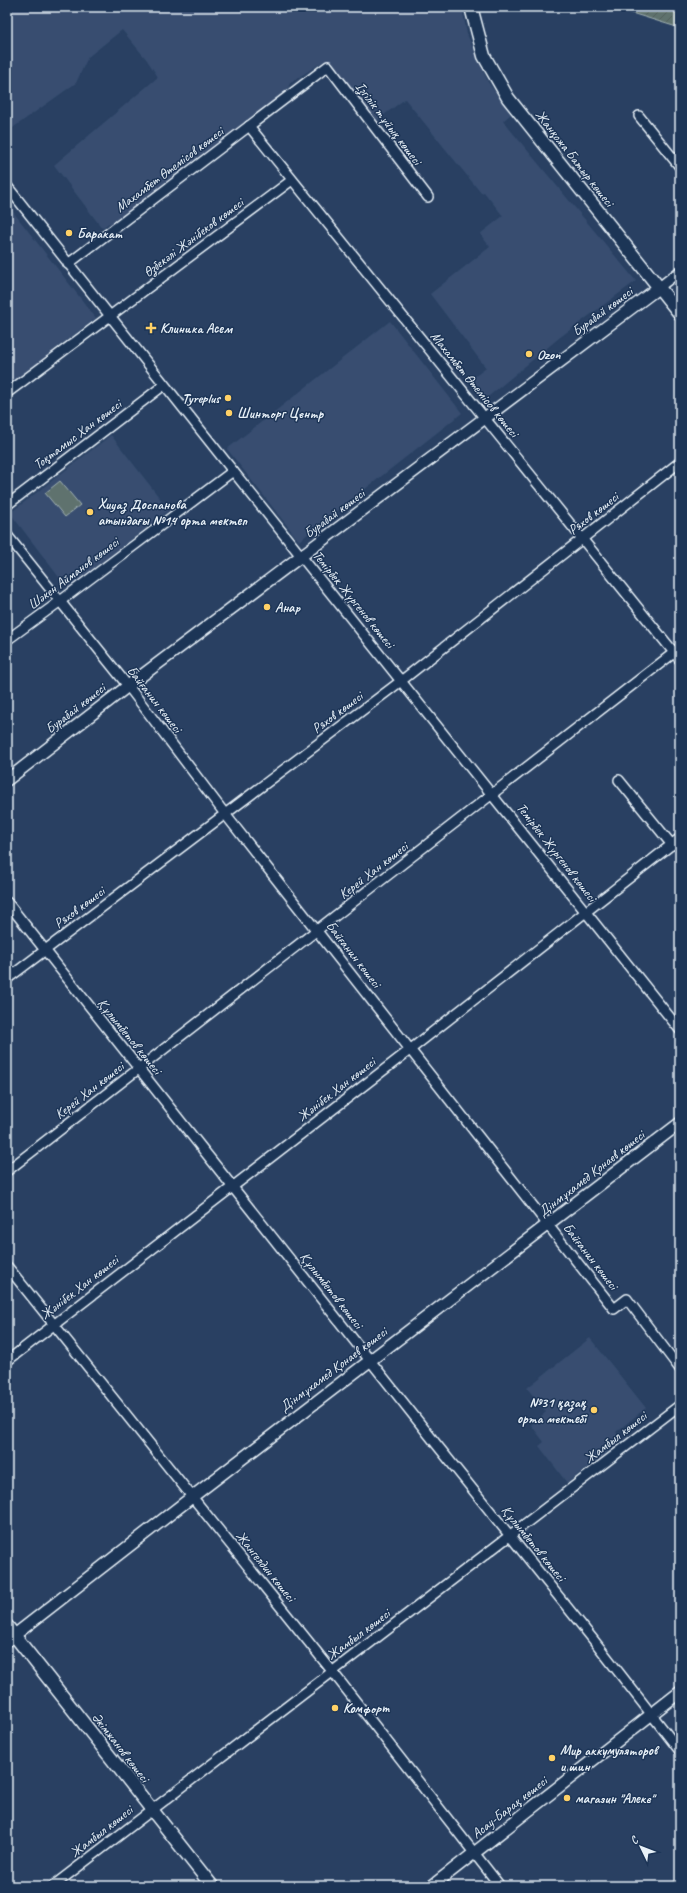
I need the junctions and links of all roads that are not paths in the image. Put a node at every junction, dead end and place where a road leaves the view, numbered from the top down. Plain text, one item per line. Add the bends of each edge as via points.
1 (471, 7) edge
2 (328, 66) joint
3 (638, 116) dead end
4 (249, 126) junction
5 (680, 167) edge
6 (292, 180) junction
7 (7, 186) edge
8 (428, 197) dead end
9 (68, 264) junction
10 (680, 271) edge
11 (658, 288) junction
12 (680, 314) edge
13 (111, 316) junction
14 (164, 385) junction
15 (7, 393) edge
16 (485, 418) junction
17 (680, 462) edge
18 (233, 471) junction
19 (7, 505) edge
20 (7, 535) edge
21 (582, 539) junction
22 (302, 556) junction
23 (59, 602) junction
24 (7, 640) edge
25 (677, 650) edge
26 (680, 660) edge
27 (401, 681) junction
28 (128, 686) junction
29 (7, 780) edge
30 (618, 780) dead end
31 (493, 794) junction
32 (225, 814) junction
33 (680, 838) edge
34 (672, 845) junction
35 (7, 902) edge
36 (585, 912) junction
37 (318, 931) junction
38 (44, 950) junction
39 (7, 979) edge
40 (680, 1030) edge
41 (411, 1049) junction
42 (139, 1069) junction
43 (680, 1123) edge
44 (7, 1171) edge
45 (232, 1186) junction
46 (549, 1225) junction
47 (7, 1266) edge
48 (54, 1325) junction
49 (7, 1360) edge
50 (369, 1360) junction
51 (680, 1369) edge
52 (680, 1405) edge
53 (192, 1497) junction
54 (511, 1536) junction
55 (9, 1634) edge
56 (332, 1671) junction
57 (680, 1692) edge
58 (652, 1714) junction
59 (680, 1751) edge
60 (152, 1810) junction
61 (474, 1853) junction
62 (53, 1886) edge
63 (212, 1886) edge
64 (432, 1886) edge
65 (500, 1886) edge

1 - 11 main road, Жанқожа Батыр көшесі via 484,56 508,98
2 - 4 street, Махамбет Өтемісов көшесі
2 - 8 street, Ізгілік тұйық көшесі
3 - 5 street
4 - 6 street, Махамбет Өтемісов көшесі
4 - 9 street, Махамбет Өтемісов көшесі
6 - 13 street, Өзбекәлі Жәнібеков көшесі
6 - 16 street, Махамбет Өтемісов көшесі
7 - 9 street, Темірбек Жүргенов көшесі
9 - 13 street, Темірбек Жүргенов көшесі
10 - 11 street, Бурабай көшесі
11 - 12 main road, Жанқожа Батыр көшесі
11 - 16 street, Бурабай көшесі
13 - 14 street, Темірбек Жүргенов көшесі
13 - 15 street, Өзбекәлі Жәнібеков көшесі
14 - 18 street, Темірбек Жүргенов көшесі
14 - 19 street, Тоқтамыс Хан көшесі
16 - 21 street, Махамбет Өтемісов көшесі
16 - 22 street, Бурабай көшесі
17 - 21 street, Ряхов көшесі
18 - 22 street, Темірбек Жүргенов көшесі
18 - 23 street, Шәкен Айманов көшесі
20 - 23 street, Байғанин көшесі
21 - 25 street, Махамбет Өтемісов көшесі
21 - 27 street, Ряхов көшесі
22 - 27 street, Темірбек Жүргенов көшесі
22 - 28 street, Бурабай көшесі
23 - 24 street, Шәкен Айманов көшесі
23 - 28 street, Байғанин көшесі
25 - 26 street, Махамбет Өтемісов көшесі
25 - 31 street, Керей Хан көшесі
27 - 31 street, Темірбек Жүргенов көшесі
27 - 32 street, Ряхов көшесі
28 - 29 street, Бурабай көшесі
28 - 32 street, Байғанин көшесі
30 - 34 street
31 - 36 street, Темірбек Жүргенов көшесі
31 - 37 street, Керей Хан көшесі
32 - 37 street, Байғанин көшесі
32 - 38 street, Ряхов көшесі
33 - 34 street, Жәнібек Хан көшесі
34 - 36 street, Жәнібек Хан көшесі
35 - 38 street, Құлымбетов көшесі
36 - 40 street, Темірбек Жүргенов көшесі
36 - 41 street, Жәнібек Хан көшесі
37 - 41 street, Байғанин көшесі
37 - 42 street, Керей Хан көшесі
38 - 39 street, Ряхов көшесі
38 - 42 street, Құлымбетов көшесі
41 - 45 street, Жәнібек Хан көшесі
41 - 46 street, Байғанин көшесі
42 - 44 street, Керей Хан көшесі
42 - 45 street, Құлымбетов көшесі
43 - 46 street, Дінмұхамед Қонаев көшесі
45 - 48 street, Жәнібек Хан көшесі
45 - 50 street, Құлымбетов көшесі
46 - 50 street, Дінмұхамед Қонаев көшесі
46 - 51 street, Байғанин көшесі via 614,1309 627,1300
47 - 48 street, Жангелдин көшесі
48 - 49 street, Жәнібек Хан көшесі
48 - 53 street, Жангелдин көшесі
50 - 53 street, Дінмұхамед Қонаев көшесі
50 - 54 street, Құлымбетов көшесі
52 - 54 street, Жамбыл көшесі
53 - 55 street, Дінмұхамед Қонаев көшесі
53 - 56 street, Жангелдин көшесі
54 - 56 street, Жамбыл көшесі
54 - 58 street, Құлымбетов көшесі
55 - 60 main road, Әкімжанов көшесі
56 - 60 street, Жамбыл көшесі
56 - 61 street, Жангелдин көшесі
57 - 58 street, Асау-Барақ көшесі
58 - 59 street, Құлымбетов көшесі
58 - 61 street, Асау-Барақ көшесі
60 - 62 street, Жамбыл көшесі
60 - 63 main road, Әкімжанов көшесі
61 - 64 street, Асау-Барақ көшесі
61 - 65 street, Жангелдин көшесі

